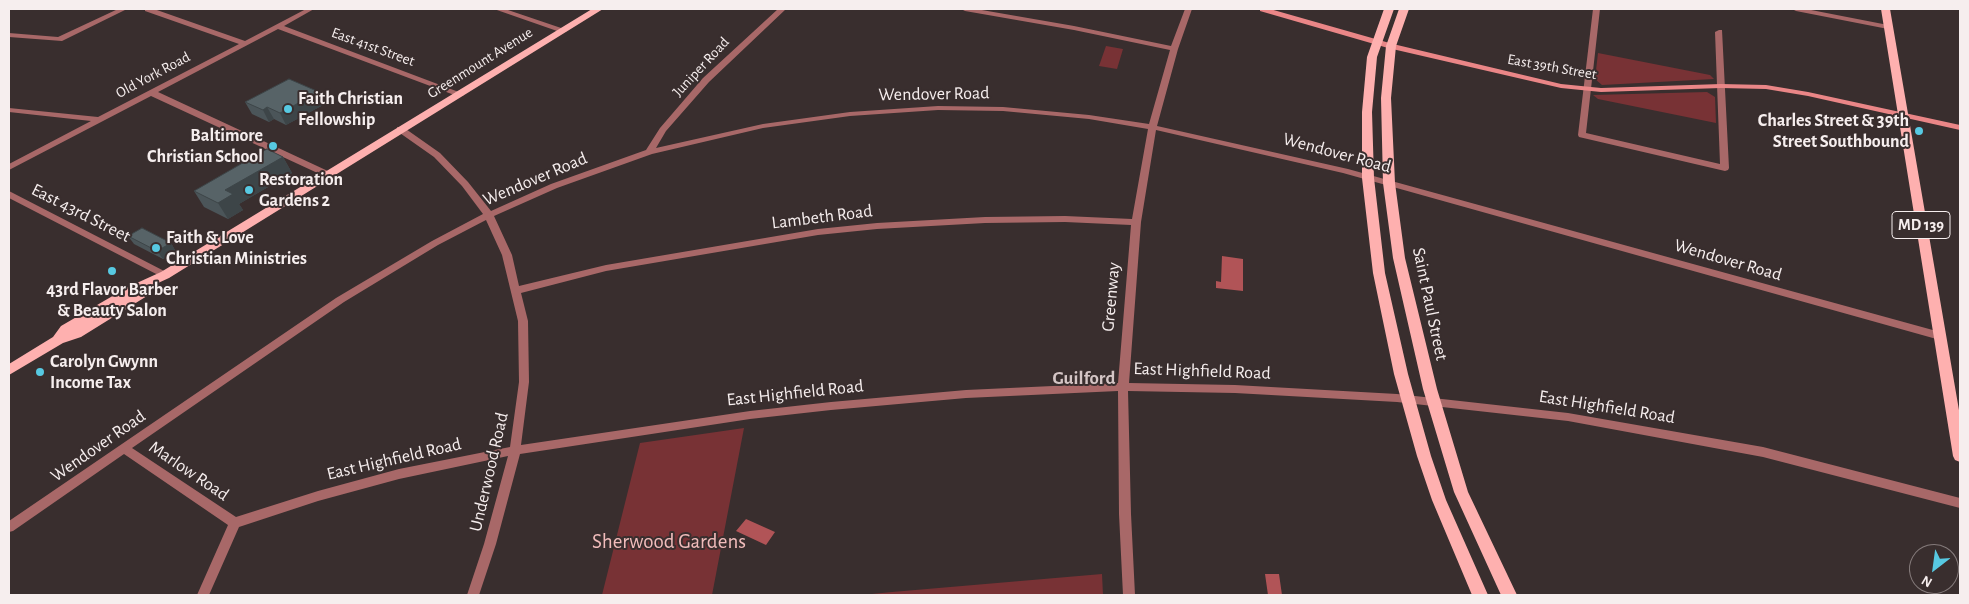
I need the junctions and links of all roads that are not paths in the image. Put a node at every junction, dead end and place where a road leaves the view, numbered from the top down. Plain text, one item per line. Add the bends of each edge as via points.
1 (123, 9) edge
2 (148, 9) edge
3 (311, 9) edge
4 (498, 9) edge
5 (598, 9) edge
6 (782, 9) edge
7 (964, 9) edge
8 (1189, 9) edge
9 (1263, 9) edge
10 (1389, 9) edge
11 (1404, 9) edge
12 (1596, 9) edge
13 (1796, 9) edge
14 (1885, 9) edge
15 (277, 26) junction
16 (1888, 27) junction
17 (563, 30) junction
18 (1718, 32) dead end
19 (9, 35) edge
20 (1376, 42) junction
21 (244, 43) junction
22 (1391, 46) junction
23 (1174, 49) junction
24 (1721, 86) junction
25 (1587, 89) junction
26 (150, 92) junction
27 (460, 94) junction
28 (9, 110) edge
29 (1902, 115) junction
30 (98, 119) junction
31 (1152, 127) junction
32 (1960, 128) edge
33 (400, 129) junction
34 (649, 152) junction
35 (9, 167) edge
36 (326, 174) junction
37 (1368, 178) junction
38 (1389, 183) junction
39 (9, 194) edge
40 (489, 215) junction
41 (1136, 222) junction
42 (165, 275) junction
43 (518, 290) junction
44 (1940, 336) junction
45 (9, 370) edge
46 (1123, 387) junction
47 (1407, 399) junction
48 (1433, 401) junction
49 (123, 448) junction
50 (515, 450) junction
51 (1960, 456) edge
52 (1960, 503) edge
53 (235, 523) junction
54 (9, 528) edge
55 (203, 595) edge
56 (473, 595) edge
57 (1129, 595) edge
58 (1480, 595) edge
59 (1508, 595) edge

1 - 19 street via 59,39
2 - 21 street
3 - 15 street, Old York Road
4 - 17 street
5 - 17 main road, Greenmount Avenue
6 - 34 street, Juniper Road via 706,80 663,130
7 - 23 street
8 - 23 street, Greenway
9 - 20 main road, East 39th Street
10 - 20 main road
11 - 22 main road, Saint Paul Street
12 - 25 street
13 - 16 street
14 - 16 main road, MD 139
15 - 21 street, Old York Road
15 - 27 street, East 41st Street
16 - 29 main road, MD 139
17 - 27 main road, Greenmount Avenue
18 - 24 street
20 - 22 main road, East 39th Street
20 - 37 main road via 1369,74
21 - 26 street, Old York Road
22 - 25 main road, East 39th Street via 1534,80
22 - 38 main road, Saint Paul Street via 1386,98
23 - 31 street, Greenway
24 - 25 main road, East 39th Street
24 - 25 street via 1725,168 1582,135
24 - 29 main road, East 39th Street via 1777,89
26 - 30 street, Old York Road
26 - 36 street
27 - 33 main road, Greenmount Avenue
28 - 30 street
29 - 32 main road, East 39th Street
29 - 44 main road, MD 139
30 - 35 street, Old York Road
31 - 34 street, Wendover Road via 1032,111 907,109 780,123
31 - 37 street, Wendover Road via 1270,152
31 - 41 street, Greenway
33 - 36 main road, Greenmount Avenue
33 - 40 street, Underwood Road via 451,168
34 - 40 street, Wendover Road via 554,186
36 - 42 main road, Greenmount Avenue
37 - 38 street, Wendover Road
37 - 47 main road via 1379,273
38 - 44 street, Wendover Road
38 - 48 main road, Saint Paul Street via 1408,300
39 - 42 street, East 43rd Street
40 - 43 street, Underwood Road via 508,255
40 - 49 street, Wendover Road via 340,300
41 - 43 street, Lambeth Road via 985,220 818,232 606,268
41 - 46 street, Greenway
42 - 45 main road, Greenmount Avenue via 133,300
43 - 50 street, Underwood Road via 525,353
44 - 51 main road, MD 139
46 - 47 street, East Highfield Road via 1303,392
46 - 50 street, East Highfield Road via 966,394 812,408
46 - 57 street, Greenway
47 - 48 street, East Highfield Road
47 - 58 main road via 1439,500
48 - 52 street, East Highfield Road via 1568,418 1715,442 1814,463
48 - 59 main road, Saint Paul Street via 1461,492
49 - 53 street, Marlow Road
49 - 54 street, Wendover Road
50 - 53 street, East Highfield Road via 399,474
50 - 56 street, Underwood Road
53 - 55 street

